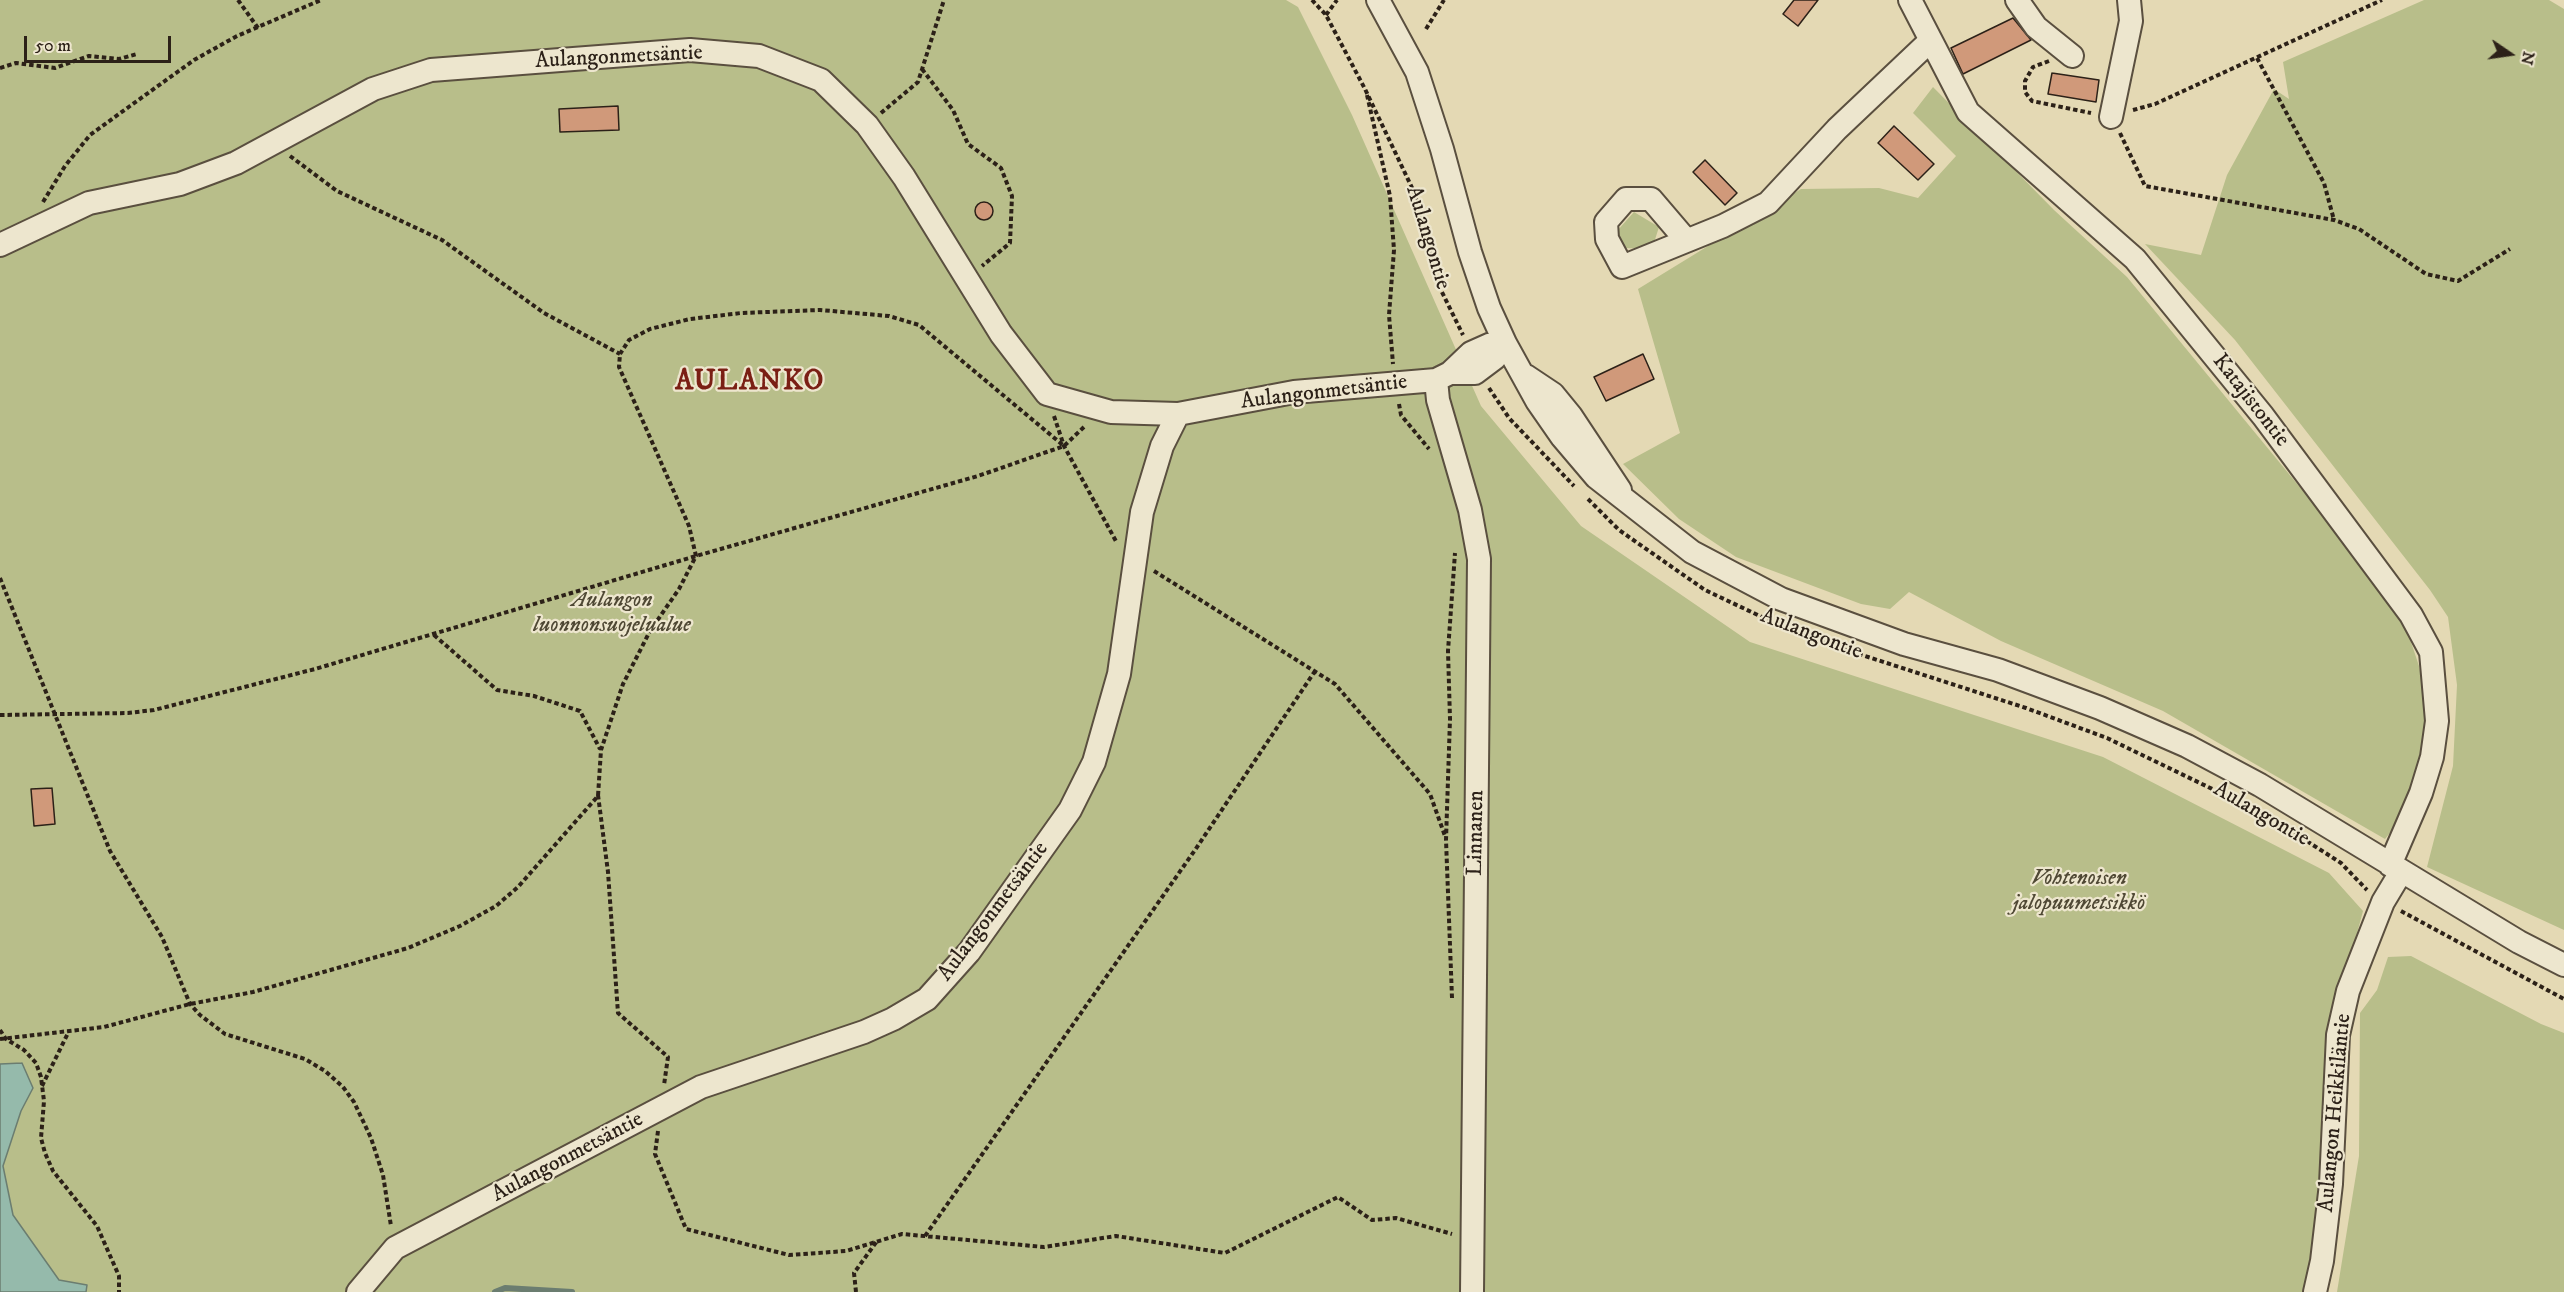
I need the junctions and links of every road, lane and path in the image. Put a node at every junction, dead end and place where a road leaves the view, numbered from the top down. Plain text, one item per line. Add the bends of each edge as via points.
1 (238, 0) edge
2 (321, 0) edge
3 (944, 0) edge
4 (1312, 0) edge
5 (1337, 0) edge
6 (1378, 0) edge
7 (1444, 0) edge
8 (1910, 0) edge
9 (2017, 0) edge
10 (2130, 0) edge
11 (2382, 0) edge
12 (1326, 15) junction
13 (258, 28) junction
14 (1426, 29) dead end
15 (1930, 41) junction
16 (136, 54) dead end
17 (2072, 56) dead end
18 (0, 68) edge
19 (922, 69) junction
20 (1365, 89) junction
21 (2111, 117) joint
22 (867, 125) junction
23 (273, 143) junction
24 (2334, 220) junction
25 (45, 225) junction
26 (1686, 240) dead end
27 (0, 245) edge
28 (2511, 249) dead end
29 (965, 277) junction
30 (1505, 343) junction
31 (620, 354) junction
32 (1476, 362) junction
33 (1443, 377) junction
34 (1395, 383) junction
35 (1047, 394) junction
36 (1104, 410) junction
37 (1178, 414) junction
38 (1064, 446) junction
39 (1432, 452) dead end
40 (1455, 551) dead end
41 (696, 556) junction
42 (1136, 560) junction
43 (0, 578) edge
44 (434, 636) junction
45 (1315, 671) junction
46 (52, 713) junction
47 (0, 715) edge
48 (600, 750) junction
49 (598, 796) junction
50 (2272, 818) dead end
51 (2282, 825) dead end
52 (2395, 868) junction
53 (2383, 902) junction
54 (2564, 965) edge
55 (2564, 999) edge
56 (190, 1004) junction
57 (0, 1030) edge
58 (69, 1031) junction
59 (0, 1039) edge
60 (6, 1039) junction
61 (42, 1087) junction
62 (661, 1109) junction
63 (1452, 1234) dead end
64 (925, 1236) junction
65 (877, 1241) junction
66 (395, 1248) junction
67 (119, 1292) edge
68 (358, 1292) edge
69 (856, 1292) edge
70 (1472, 1292) edge
71 (2315, 1292) edge

1 - 13 path
2 - 13 path
3 - 19 path
4 - 12 path, Aulangontie
5 - 12 path
6 - 30 street, Aulangontie via 1417,72 1470,252
7 - 14 path
8 - 15 street, Katajistontie
9 - 17 street via 2036,27
10 - 21 street via 2131,21
11 - 24 path via 2257,58 2324,183
12 - 20 path, Aulangontie
13 - 25 path via 194,60 90,135 65,166 40,208
15 - 26 street via 1837,129 1768,203
15 - 52 street, Katajistontie via 1968,112 2135,259 2263,416 2411,615 2431,652 2437,721 2432,757
16 - 18 path via 119,59 89,56 55,68 16,63
19 - 22 path via 918,82
19 - 29 path via 952,110 968,144 1001,168 1012,196 1010,243
20 - 32 path, Aulangontie via 1415,194 1437,282
20 - 34 path via 1390,196 1394,250 1389,315
21 - 24 path via 2145,186
22 - 23 street, Aulangonmetsäntie via 821,80 759,56 690,50 431,70 374,89
22 - 29 street, Aulangonmetsäntie
23 - 25 street, Aulangonmetsäntie via 236,163 180,184 89,203
23 - 31 path via 337,191 442,240 544,313
24 - 28 path via 2359,229 2426,274 2458,281
25 - 27 street, Aulangonmetsäntie
29 - 35 street, Aulangonmetsäntie via 1000,334
30 - 32 street via 1495,358
30 - 52 street, Aulangontie via 1523,374 1553,394 1572,416 1626,501 1692,552 1781,599 1845,625 1998,670 2187,746 2260,785
31 - 38 path via 629,340 650,329 690,319 820,310 889,316 919,325
31 - 41 path via 619,367 628,391 689,526
32 - 33 street, Aulangonmetsäntie
32 - 50 path, Aulangontie via 1509,418 1564,477 1619,530 1705,590 1800,635 2107,738
33 - 34 street, Aulangonmetsäntie
33 - 70 street, Linnanen via 1438,400 1470,510 1479,559
34 - 37 street, Aulangonmetsäntie via 1294,392
34 - 39 path via 1401,415
35 - 36 street, Aulangonmetsäntie
35 - 38 path
36 - 37 street, Aulangonmetsäntie
36 - 38 path
37 - 42 street, Aulangonmetsäntie via 1162,446 1142,512
38 - 41 path via 967,480
38 - 42 path via 1118,545
40 - 45 path via 1448,651 1446,840 1430,794 1335,684
41 - 44 path
41 - 48 path via 623,684
42 - 45 path
42 - 62 street, Aulangonmetsäntie via 1119,674 1094,762 1070,810 969,952 927,999 893,1019 701,1088
43 - 46 path
44 - 46 path via 154,710
44 - 48 path via 497,690 534,696 580,711
45 - 64 path
46 - 47 path
46 - 56 path via 110,851 162,937
48 - 49 path
49 - 56 path via 518,887 496,906 460,926 408,948 253,992
49 - 62 path via 618,1013 668,1057
51 - 53 path, Aulangontie via 2341,863
52 - 53 street, Aulangon Heikkiläntie
52 - 54 street, Aulangontie
53 - 55 path, Aulangontie
53 - 71 street, Aulangon Heikkiläntie via 2348,991 2338,1035 2331,1184
56 - 58 path via 104,1027
56 - 66 path via 225,1034 305,1059 343,1087 371,1138 383,1175
57 - 60 path
58 - 60 path
58 - 61 path
59 - 60 path
60 - 61 path via 36,1063
61 - 67 path via 41,1138 45,1153 53,1171 97,1226 119,1276
62 - 65 path via 655,1154 686,1229 789,1255 846,1251
62 - 66 street, Aulangonmetsäntie
63 - 64 path via 1396,1218 1372,1220 1338,1197 1225,1253 1116,1236 1044,1247
64 - 65 path via 902,1234
65 - 69 path via 854,1273
66 - 68 street, Aulangonmetsäntie

